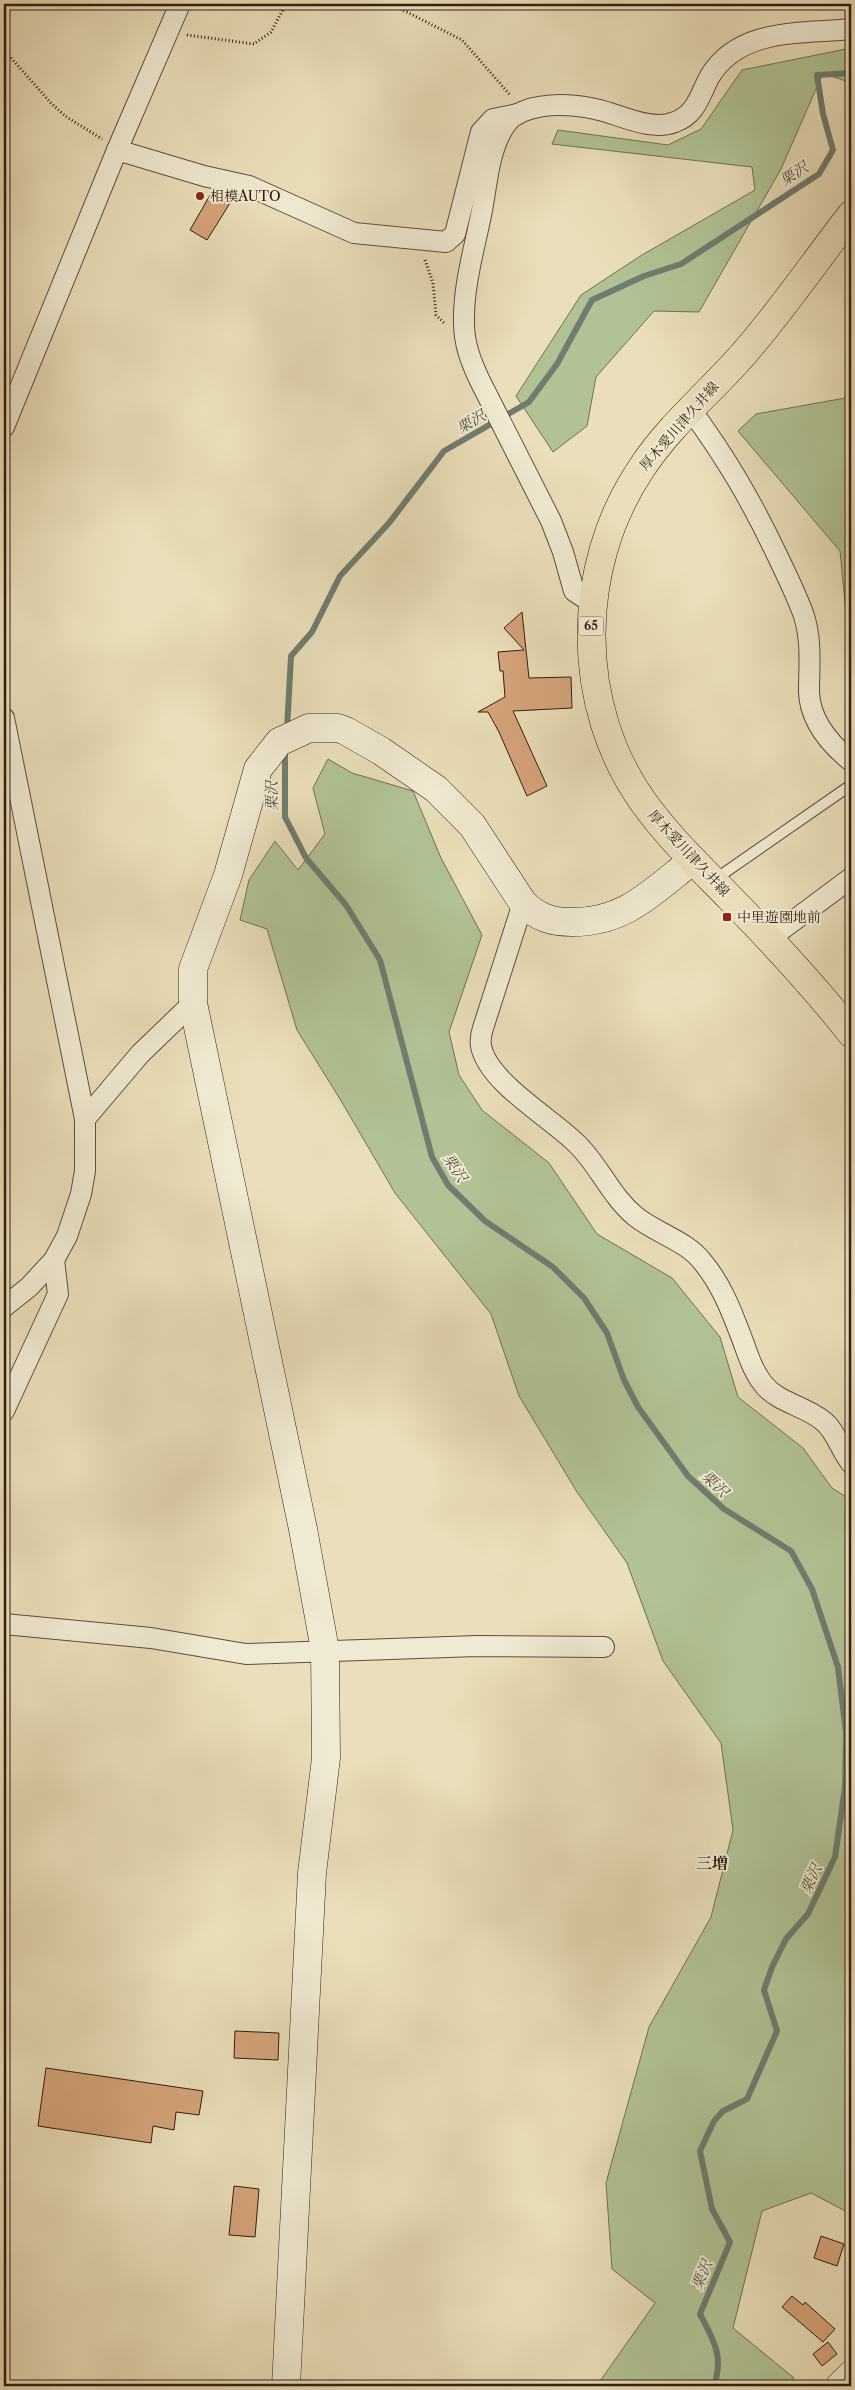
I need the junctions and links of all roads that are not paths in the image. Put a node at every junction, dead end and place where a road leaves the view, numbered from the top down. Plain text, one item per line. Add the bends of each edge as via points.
1 (180, 4) edge
2 (851, 28) edge
3 (520, 112) junction
4 (118, 149) junction
5 (851, 216) edge
6 (691, 410) junction
7 (4, 427) edge
8 (592, 603) junction
9 (4, 718) edge
10 (851, 761) edge
11 (851, 785) edge
12 (693, 860) junction
13 (851, 878) edge
14 (714, 881) junction
15 (523, 903) junction
16 (769, 939) junction
17 (193, 1002) junction
18 (851, 1033) edge
19 (85, 1119) junction
20 (54, 1260) junction
21 (4, 1308) edge
22 (4, 1411) edge
23 (851, 1463) edge
24 (4, 1624) edge
25 (604, 1647) dead end
26 (326, 1650) junction
27 (851, 2374) edge
28 (286, 2386) edge
29 (840, 2386) edge

1 - 4 street
2 - 3 street via 767,36 742,46 711,74 690,114 670,124 653,125 595,109 558,104
3 - 4 street via 493,119 481,132 455,234 446,242 348,232 249,186 204,176
3 - 8 street via 500,135 490,170 464,306 465,338 472,364 551,521 574,592
4 - 7 street
5 - 6 main road, 厚木愛川津久井線 / 65 via 748,350
6 - 8 main road, 厚木愛川津久井線 / 65 via 642,466 618,507 601,558
6 - 10 street via 739,479 789,581 808,632 809,693 815,716 829,741
8 - 12 main road, 厚木愛川津久井線 / 65 via 594,666 602,712 612,741 642,800
9 - 19 street
11 - 14 lane
12 - 14 main road, 厚木愛川津久井線 / 65
12 - 15 street via 636,905 608,918 585,922 550,921
13 - 16 street
14 - 16 main road, 厚木愛川津久井線 / 65
15 - 17 street via 472,825 436,788 359,737 338,728 309,728 285,738 258,769 228,876 192,969
15 - 23 street via 483,1028 481,1047 485,1056 520,1097 580,1146 623,1205 645,1224 700,1259 724,1295 763,1384 776,1396 809,1411 828,1425
16 - 18 main road, 厚木愛川津久井線 / 65
17 - 19 street via 140,1054
17 - 26 street via 304,1529
19 - 20 street via 85,1171 81,1194 67,1236
20 - 21 street
20 - 22 street via 58,1294
24 - 26 street via 151,1638 246,1654
25 - 26 street
26 - 28 street via 326,1758 312,1873
27 - 29 street

